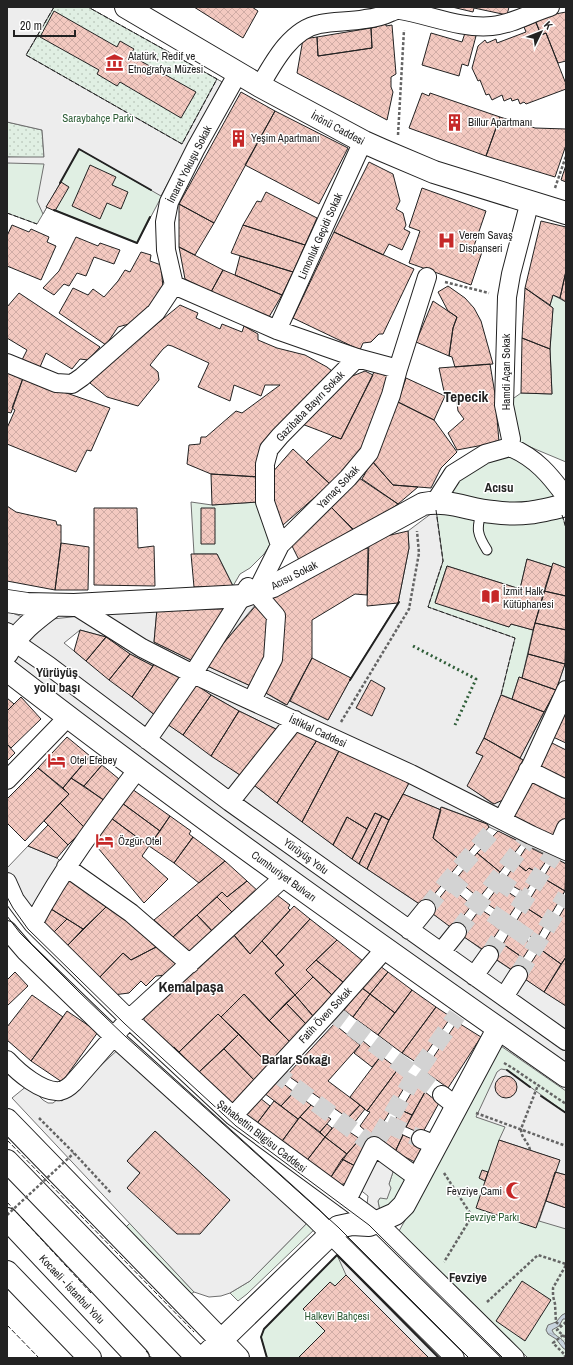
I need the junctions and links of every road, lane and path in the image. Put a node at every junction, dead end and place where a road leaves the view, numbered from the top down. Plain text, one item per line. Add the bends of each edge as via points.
1 (126, 7) edge
2 (550, 7) edge
3 (400, 9) edge
4 (238, 73) junction
5 (260, 86) junction
6 (397, 141) dead end
7 (364, 142) junction
8 (566, 156) edge
9 (554, 192) dead end
10 (530, 201) junction
11 (566, 213) edge
12 (427, 277) joint
13 (174, 285) junction
14 (507, 297) junction
15 (277, 330) junction
16 (357, 358) junction
17 (7, 363) edge
18 (398, 369) junction
19 (510, 447) junction
20 (566, 497) edge
21 (435, 502) junction
22 (566, 505) edge
23 (482, 510) junction
24 (417, 526) dead end
25 (279, 542) junction
26 (487, 550) dead end
27 (249, 594) junction
28 (7, 601) edge
29 (64, 605) junction
30 (9, 642) edge
31 (7, 670) edge
32 (193, 674) junction
33 (565, 696) edge
34 (252, 700) junction
35 (68, 718) junction
36 (295, 720) junction
37 (333, 738) junction
38 (147, 740) junction
39 (138, 769) junction
40 (528, 770) junction
41 (7, 780) edge
42 (566, 789) edge
43 (230, 802) junction
44 (502, 820) junction
45 (566, 828) edge
46 (562, 849) edge
47 (66, 867) junction
48 (284, 877) junction
49 (7, 882) edge
50 (426, 909) tunnel mouth
51 (33, 924) junction
52 (7, 930) edge
53 (409, 930) junction
54 (457, 932) tunnel mouth
55 (385, 949) junction
56 (441, 952) junction
57 (489, 955) tunnel mouth
58 (190, 964) junction
59 (518, 975) tunnel mouth
60 (474, 976) junction
61 (504, 997) junction
62 (130, 1019) junction
63 (498, 1028) junction
64 (114, 1037) junction
65 (566, 1041) edge
66 (7, 1060) edge
67 (501, 1063) dead end
68 (566, 1076) edge
69 (538, 1085) junction
70 (456, 1104) junction
71 (566, 1104) edge
72 (233, 1116) junction
73 (39, 1118) dead end
74 (7, 1120) edge
75 (521, 1129) junction
76 (566, 1146) edge
77 (530, 1150) dead end
78 (74, 1153) junction
79 (10, 1165) edge
80 (442, 1170) dead end
81 (419, 1179) junction
82 (111, 1193) dead end
83 (347, 1200) junction
84 (7, 1215) edge
85 (7, 1219) edge
86 (377, 1222) junction
87 (330, 1234) junction
88 (443, 1263) dead end
89 (566, 1264) edge
90 (7, 1272) edge
91 (484, 1304) dead end
92 (566, 1322) edge
93 (560, 1326) junction
94 (563, 1335) junction
95 (221, 1340) junction
96 (566, 1340) edge
97 (90, 1358) edge
98 (138, 1358) edge
99 (198, 1358) edge
100 (203, 1358) edge
101 (238, 1358) edge
102 (455, 1358) edge
103 (515, 1358) edge
104 (564, 1358) edge

1 - 4 main road, İnönü Caddesi
2 - 3 street via 491,26 472,26
3 - 5 street via 369,19 319,24 300,32 270,68
3 - 6 path
4 - 5 main road, İnönü Caddesi
4 - 13 street, İmaret Yokuşu Sokak via 169,202 166,250
5 - 7 main road, İnönü Caddesi
7 - 10 main road, İnönü Caddesi via 434,172
7 - 15 street, Limonluk Geçidi Sokak
8 - 9 path
10 - 11 main road, İnönü Caddesi
10 - 14 street, Hamdi Açan Sokak
12 - 14 path
12 - 18 street, Yamaç Sokak
13 - 15 street
13 - 17 street via 156,312 72,384 56,383
14 - 19 street, Hamdi Açan Sokak via 504,405 511,439
15 - 16 street
16 - 18 street
16 - 25 street, Gazibaba Bayırı Sokak via 269,449 265,464 265,502
18 - 25 street, Yamaç Sokak via 369,453 348,478
19 - 20 street via 541,466
19 - 21 street via 485,454 453,474
21 - 23 main road, Acısu Sokak
21 - 27 main road, Acısu Sokak via 423,504 312,566 273,586
22 - 23 main road, Acısu Sokak via 522,514
23 - 26 lane via 478,522 478,537
24 - 37 path via 419,553 409,609
25 - 27 street, Yamaç Sokak
27 - 29 main road, Acısu Sokak
27 - 32 street, Yamaç Sokak
27 - 34 street via 276,616 273,659
28 - 29 main road, Acısu Sokak
29 - 30 main road via 33,621
29 - 32 street, İstiklal Caddesi
30 - 38 street, Yürüyüş Yolu via 49,666
31 - 35 main road, Cumhuriyet Bulvarı
32 - 34 street, İstiklal Caddesi
32 - 38 street, Yamaç Sokak
33 - 40 street
34 - 36 street, İstiklal Caddesi
35 - 39 main road, Cumhuriyet Bulvarı
35 - 41 street
36 - 37 street, İstiklal Caddesi
36 - 43 street
37 - 44 street, İstiklal Caddesi
38 - 43 street, Yürüyüş Yolu
39 - 47 street
39 - 48 main road, Cumhuriyet Bulvarı
40 - 42 street
40 - 44 street
43 - 53 street, Yürüyüş Yolu
44 - 46 street, İstiklal Caddesi
45 - 46 street
47 - 51 street
47 - 58 street via 131,913
48 - 55 main road, Cumhuriyet Bulvarı
48 - 58 street
49 - 51 street, Şahabettin Bilgisu Caddesi via 15,900
50 - 53 street
51 - 62 street, Şahabettin Bilgisu Caddesi
52 - 64 street via 25,951
53 - 56 street, Yürüyüş Yolu
54 - 56 street
55 - 63 main road, Cumhuriyet Bulvarı via 461,1010
55 - 72 street, Fatih Öven Sokak
56 - 60 street, Yürüyüş Yolu
57 - 60 street
58 - 62 street
59 - 61 street
60 - 61 street, Yürüyüş Yolu
61 - 65 street, Yürüyüş Yolu
62 - 64 street
62 - 72 street, Şahabettin Bilgisu Caddesi
63 - 68 main road, Cumhuriyet Bulvarı
63 - 70 main road
64 - 66 street via 74,1083 60,1091 43,1087 31,1080
64 - 87 street
67 - 69 path via 505,1063
69 - 71 path
69 - 75 path
70 - 75 path
70 - 81 main road via 429,1142
72 - 83 street, Şahabettin Bilgisu Caddesi
73 - 78 path
74 - 95 main road
75 - 76 path
75 - 77 path via 521,1135
78 - 82 path
78 - 84 path, bridge
79 - 99 main road
80 - 88 path via 472,1216
81 - 83 street via 374,1146
81 - 86 main road via 404,1205 395,1214
83 - 86 street, Şahabettin Bilgisu Caddesi
85 - 98 main road, Kocaeli - İstanbul Yolu
86 - 87 main road via 338,1227
86 - 103 street, Şahabettin Bilgisu Caddesi
87 - 95 main road
87 - 102 street
89 - 91 path via 538,1255
89 - 93 path via 553,1288 556,1322
90 - 97 main road
92 - 93 path
93 - 94 path via 557,1330
94 - 96 path
94 - 104 path via 553,1343 565,1355
95 - 100 main road
95 - 101 main road

